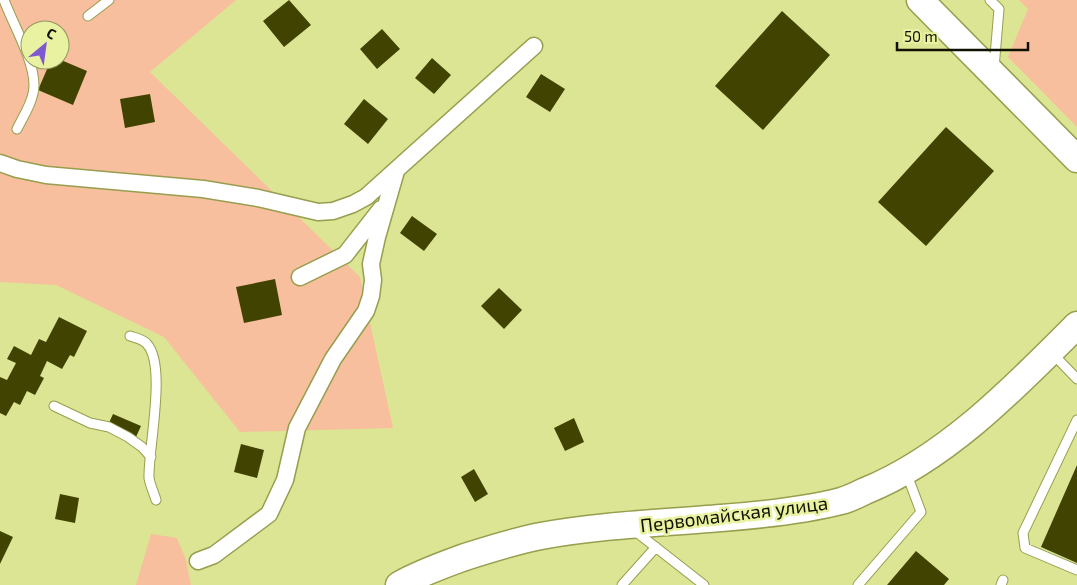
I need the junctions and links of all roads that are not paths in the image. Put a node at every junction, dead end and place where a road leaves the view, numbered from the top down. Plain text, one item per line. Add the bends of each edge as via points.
1 (4, 0) edge
2 (109, 0) edge
3 (920, 0) edge
4 (990, 0) edge
5 (88, 16) dead end
6 (534, 46) dead end
7 (994, 74) junction
8 (18, 128) dead end
9 (1077, 159) edge
10 (0, 163) edge
11 (397, 169) junction
12 (386, 203) junction
13 (300, 277) dead end
14 (1077, 325) edge
15 (130, 336) dead end
16 (1050, 352) junction
17 (1077, 379) edge
18 (54, 406) dead end
19 (1077, 420) edge
20 (151, 457) junction
21 (906, 472) junction
22 (156, 500) dead end
23 (629, 526) junction
24 (656, 547) junction
25 (198, 561) dead end
26 (1077, 570) edge
27 (399, 585) edge
28 (622, 585) edge
29 (704, 585) edge
30 (858, 585) edge

1 - 8 lane via 29,61 34,86 31,101
2 - 5 lane
3 - 7 main road
4 - 7 lane via 999,9
6 - 11 street
7 - 9 main road
10 - 11 street via 46,175 203,189 318,212 333,211 366,197
11 - 12 street
12 - 13 street via 345,255
12 - 25 street via 371,264 373,280 366,311 333,359 297,428 285,480 269,514 214,555
14 - 16 main road, Первомайская улица
15 - 20 lane via 149,345 155,364
16 - 17 lane
16 - 21 main road, Первомайская улица via 984,413
18 - 20 lane via 128,437
19 - 26 lane via 1023,533 1025,548
20 - 22 lane via 149,479
21 - 23 main road, Первомайская улица via 842,501 750,516
21 - 30 lane via 921,512
23 - 24 lane
23 - 27 main road, Первомайская улица via 542,536 498,546
24 - 28 lane
24 - 29 lane

